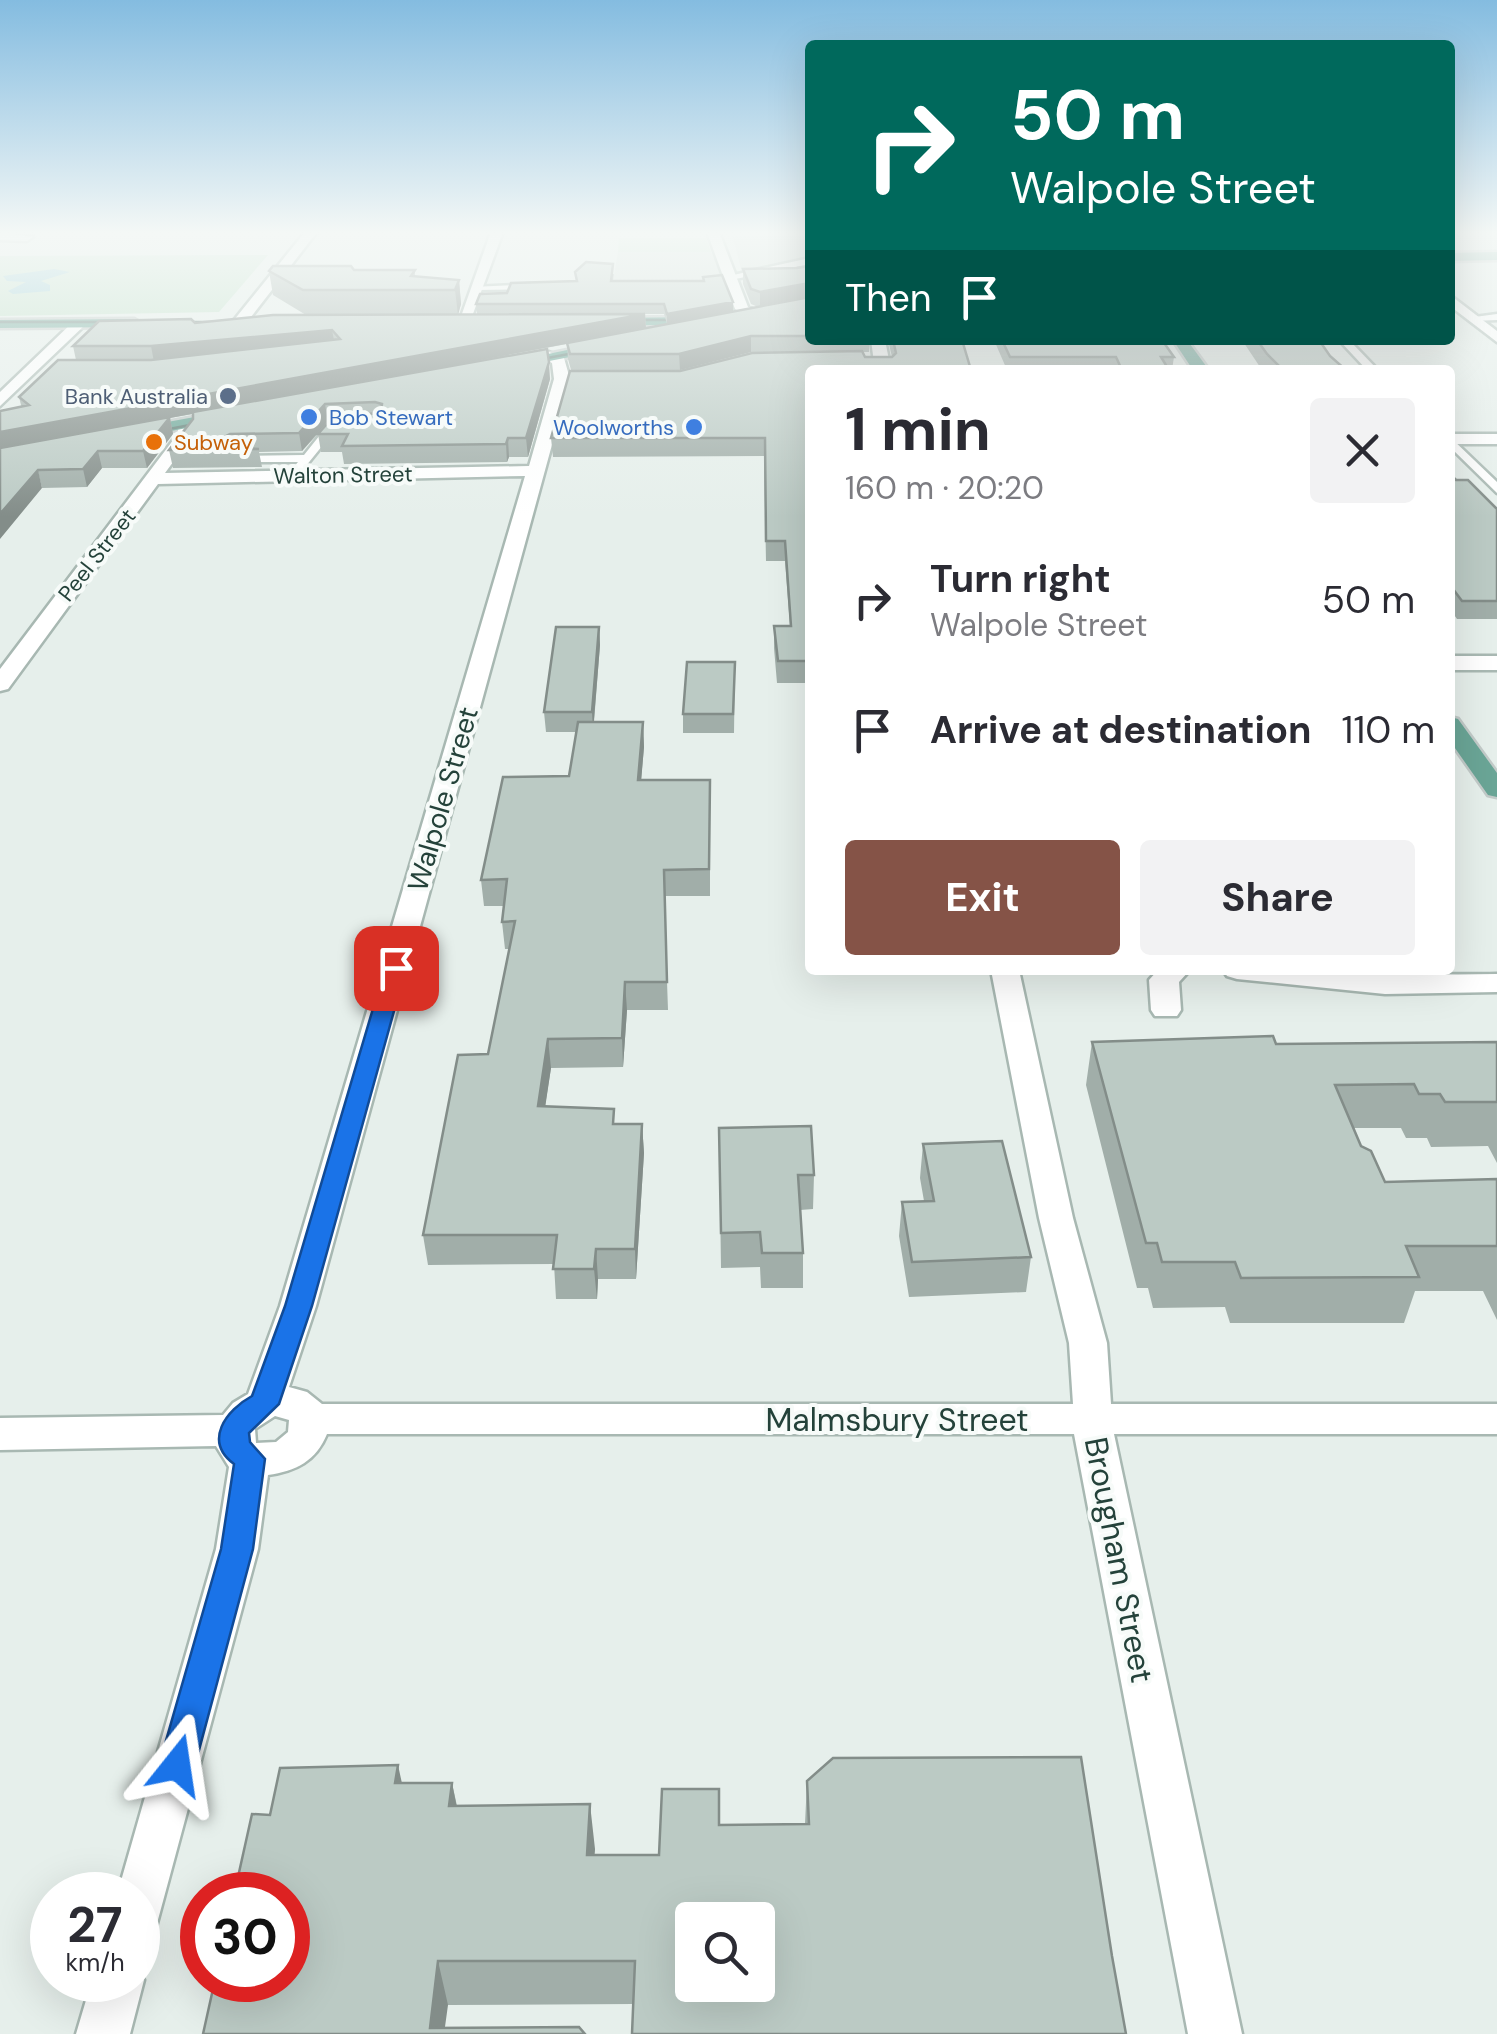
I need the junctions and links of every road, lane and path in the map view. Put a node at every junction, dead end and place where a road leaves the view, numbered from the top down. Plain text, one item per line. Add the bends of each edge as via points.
1 (77, 327) edge
2 (699, 327) edge
3 (1349, 345) edge
4 (550, 356) junction
5 (1368, 365) edge
6 (494, 366) edge
7 (0, 401) edge
8 (240, 414) edge
9 (186, 424) junction
10 (347, 427) edge
11 (112, 438) edge
12 (1497, 439) edge
13 (1455, 440) edge
14 (1455, 445) edge
15 (304, 458) junction
16 (233, 459) edge
17 (534, 471) junction
18 (293, 476) junction
19 (148, 484) junction
20 (1497, 488) edge
21 (1455, 663) edge
22 (1497, 663) edge
23 (0, 684) edge
24 (1455, 731) edge
25 (1494, 783) edge
26 (1007, 975) edge
27 (1170, 975) edge
28 (1287, 975) edge
29 (1497, 982) edge
30 (1166, 1010) dead end
31 (1497, 1419) edge
32 (1090, 1420) junction
33 (277, 1431) junction
34 (0, 1434) edge
35 (148, 1872) edge
36 (112, 2002) edge
37 (103, 2034) edge
38 (1215, 2034) edge

1 - 7 street via 43,369
2 - 4 main road
3 - 5 lane
4 - 6 main road
4 - 17 street, Walpole Street via 560,362 562,379
8 - 9 main road
9 - 11 main road
9 - 19 street, Peel Street via 185,435
10 - 15 lane via 332,427
12 - 13 street
14 - 20 lane
15 - 16 lane
15 - 18 lane
17 - 18 street, Walton Street
17 - 33 street, Walpole Street via 298,1306
18 - 19 street, Walton Street
19 - 23 street, Peel Street
21 - 22 street
24 - 25 main road
26 - 32 street, Brougham Street via 1092,1356
27 - 30 street via 1164,980
28 - 29 street via 1386,985
31 - 32 street, Malmsbury Street
32 - 33 street, Malmsbury Street via 477,1419
32 - 38 street, Brougham Street
33 - 34 street, Malmsbury Street
33 - 35 street, Walpole Street via 237,1549
36 - 37 street

